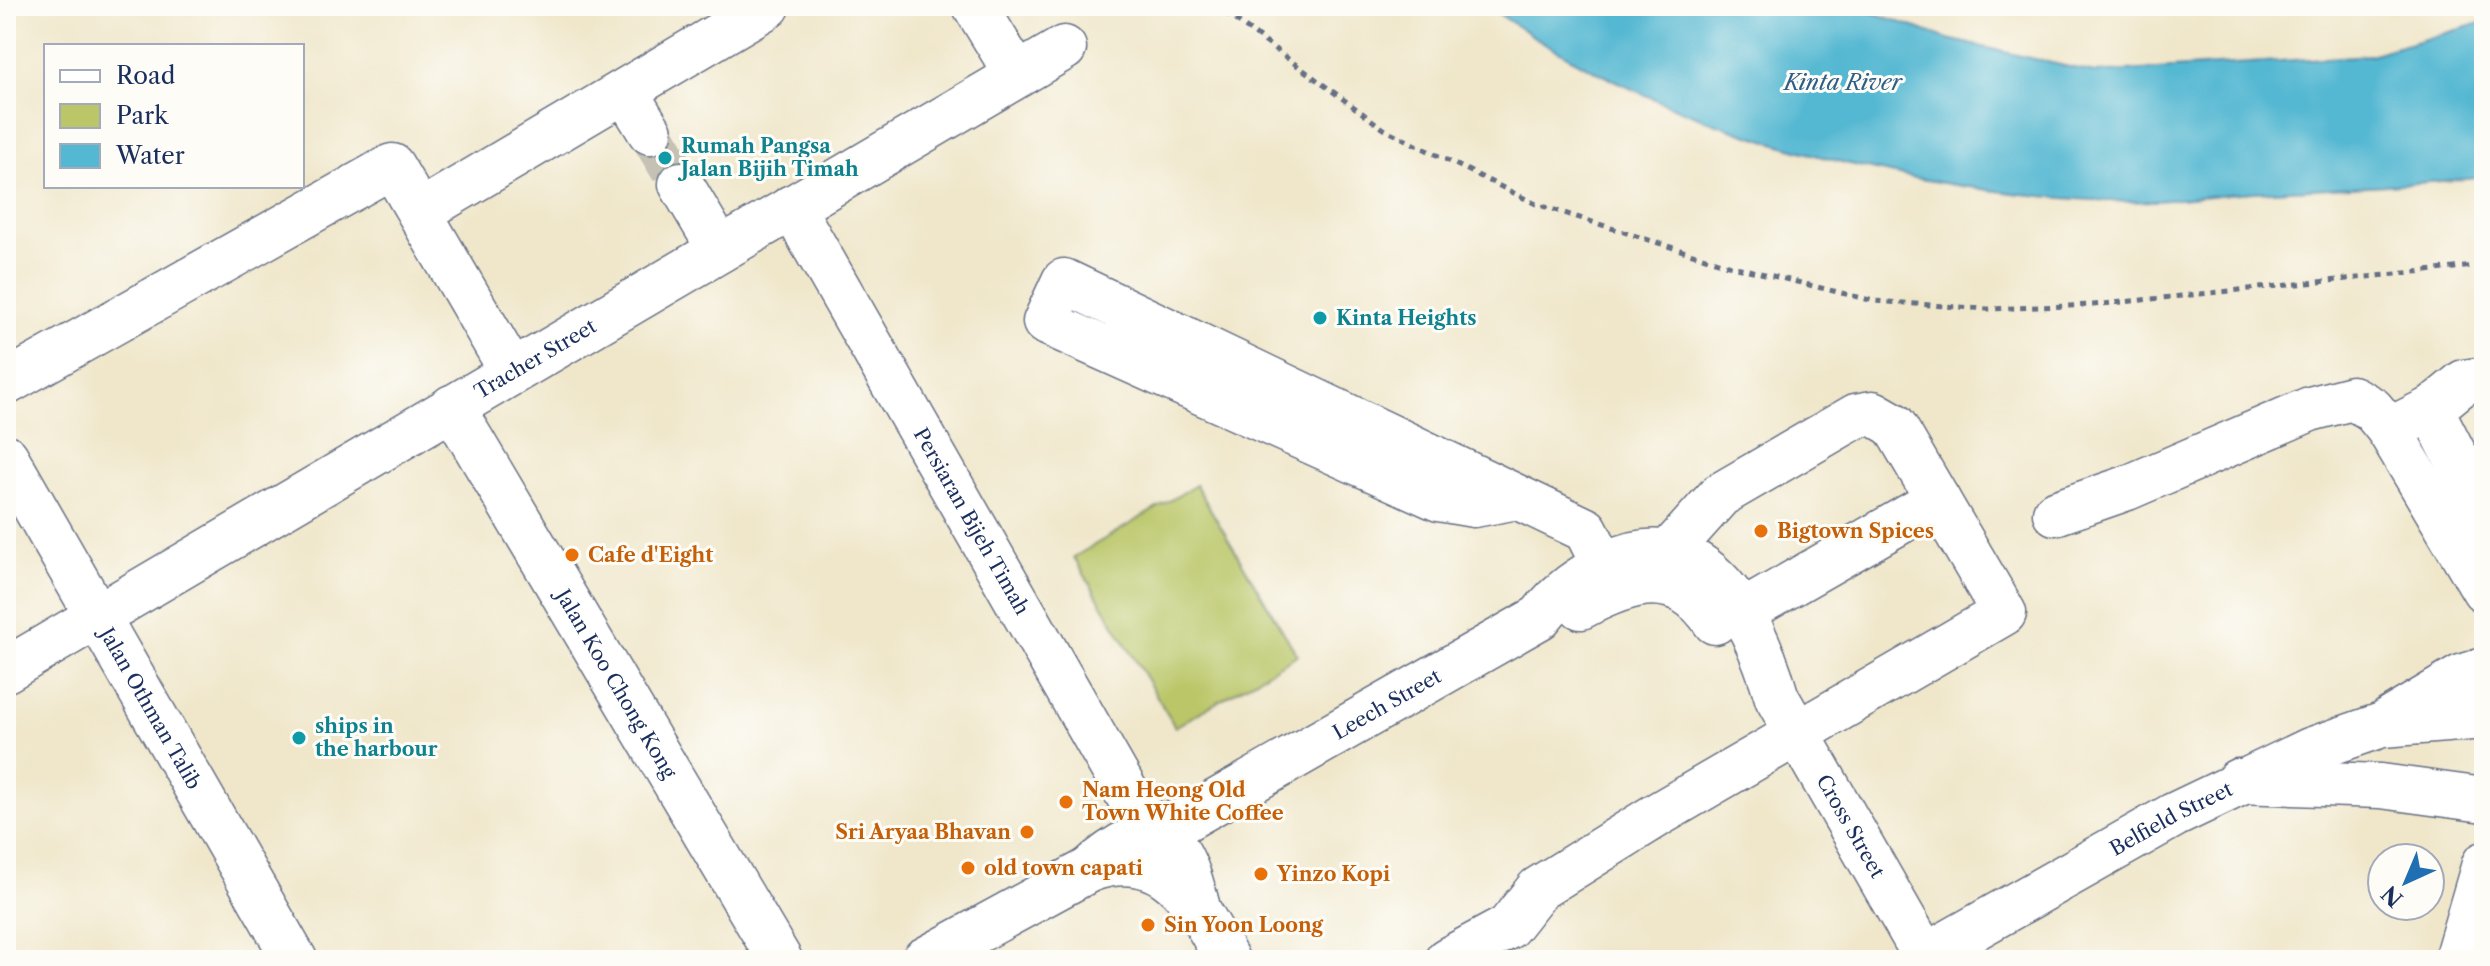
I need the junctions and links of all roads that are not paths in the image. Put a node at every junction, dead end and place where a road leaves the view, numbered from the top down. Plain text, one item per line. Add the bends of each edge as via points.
1 (768, 6) edge
2 (975, 6) edge
3 (1064, 48) dead end
4 (1017, 75) junction
5 (626, 93) junction
6 (650, 132) tunnel mouth
7 (681, 184) tunnel mouth
8 (792, 207) junction
9 (420, 212) junction
10 (720, 250) junction
11 (512, 372) junction
12 (2484, 379) edge
13 (6, 383) edge
14 (452, 407) junction
15 (2431, 409) junction
16 (2389, 430) junction
17 (6, 457) edge
18 (1517, 497) junction
19 (1938, 500) junction
20 (2484, 512) edge
21 (2055, 513) dead end
22 (1669, 552) junction
23 (1604, 566) junction
24 (2484, 590) edge
25 (1741, 613) junction
26 (97, 616) junction
27 (1540, 617) junction
28 (6, 670) edge
29 (2484, 670) edge
30 (1777, 698) junction
31 (2484, 717) edge
32 (2382, 725) junction
33 (1798, 735) junction
34 (2238, 781) junction
35 (2484, 800) edge
36 (1158, 827) junction
37 (2484, 864) edge
38 (1089, 870) junction
39 (1198, 908) junction
40 (1944, 951) edge
41 (295, 960) edge
42 (780, 960) edge
43 (924, 960) edge
44 (1227, 960) edge
45 (1447, 960) edge
46 (2456, 960) edge

1 - 5 street
2 - 4 street
3 - 4 street, Tracher Street
4 - 8 street, Tracher Street
5 - 6 street
5 - 9 street
7 - 10 street
8 - 10 street, Tracher Street
8 - 36 street, Persiaran Bijeh Timah via 1137,811
9 - 11 street
9 - 13 street via 392,166
10 - 11 street, Tracher Street
11 - 14 street, Tracher Street
12 - 15 street via 2464,382
14 - 26 street, Tracher Street
14 - 42 street, Jalan Koo Chong Kong
15 - 16 street
15 - 20 street
16 - 21 street via 2372,409 2352,398 2310,409 2127,488
16 - 24 street
17 - 26 street, Jalan Othman Talib
18 - 18 street via 1064,281 1045,322 1439,499 1474,505
18 - 23 street via 1586,530
19 - 22 street via 1894,425 1873,413 1856,416 1720,495
19 - 25 street
19 - 33 street via 2004,613
22 - 23 street via 1625,556
22 - 25 street, Cross Street via 1694,560 1714,576
23 - 27 street, Leech Street via 1558,593
25 - 30 street, Cross Street via 1765,655
26 - 28 street, Tracher Street
26 - 41 street, Jalan Othman Talib
27 - 30 street, Cross Street via 1569,613 1611,591 1636,585 1678,586 1696,596 1742,664
27 - 36 street, Leech Street via 1184,820
29 - 32 street, Belfield Street via 2461,677
30 - 33 street, Cross Street
31 - 32 street, Belfield Street
32 - 34 street, Belfield Street
33 - 40 street, Cross Street via 1891,896
33 - 45 street via 1538,889 1508,927
34 - 35 street via 2381,786
34 - 40 street, Belfield Street
36 - 38 street, Leech Street via 1107,853
36 - 39 street, Persiaran Bijeh Timah via 1171,838 1188,869
37 - 46 street
38 - 39 street via 1110,862 1152,868 1178,884
38 - 43 street
39 - 44 street

